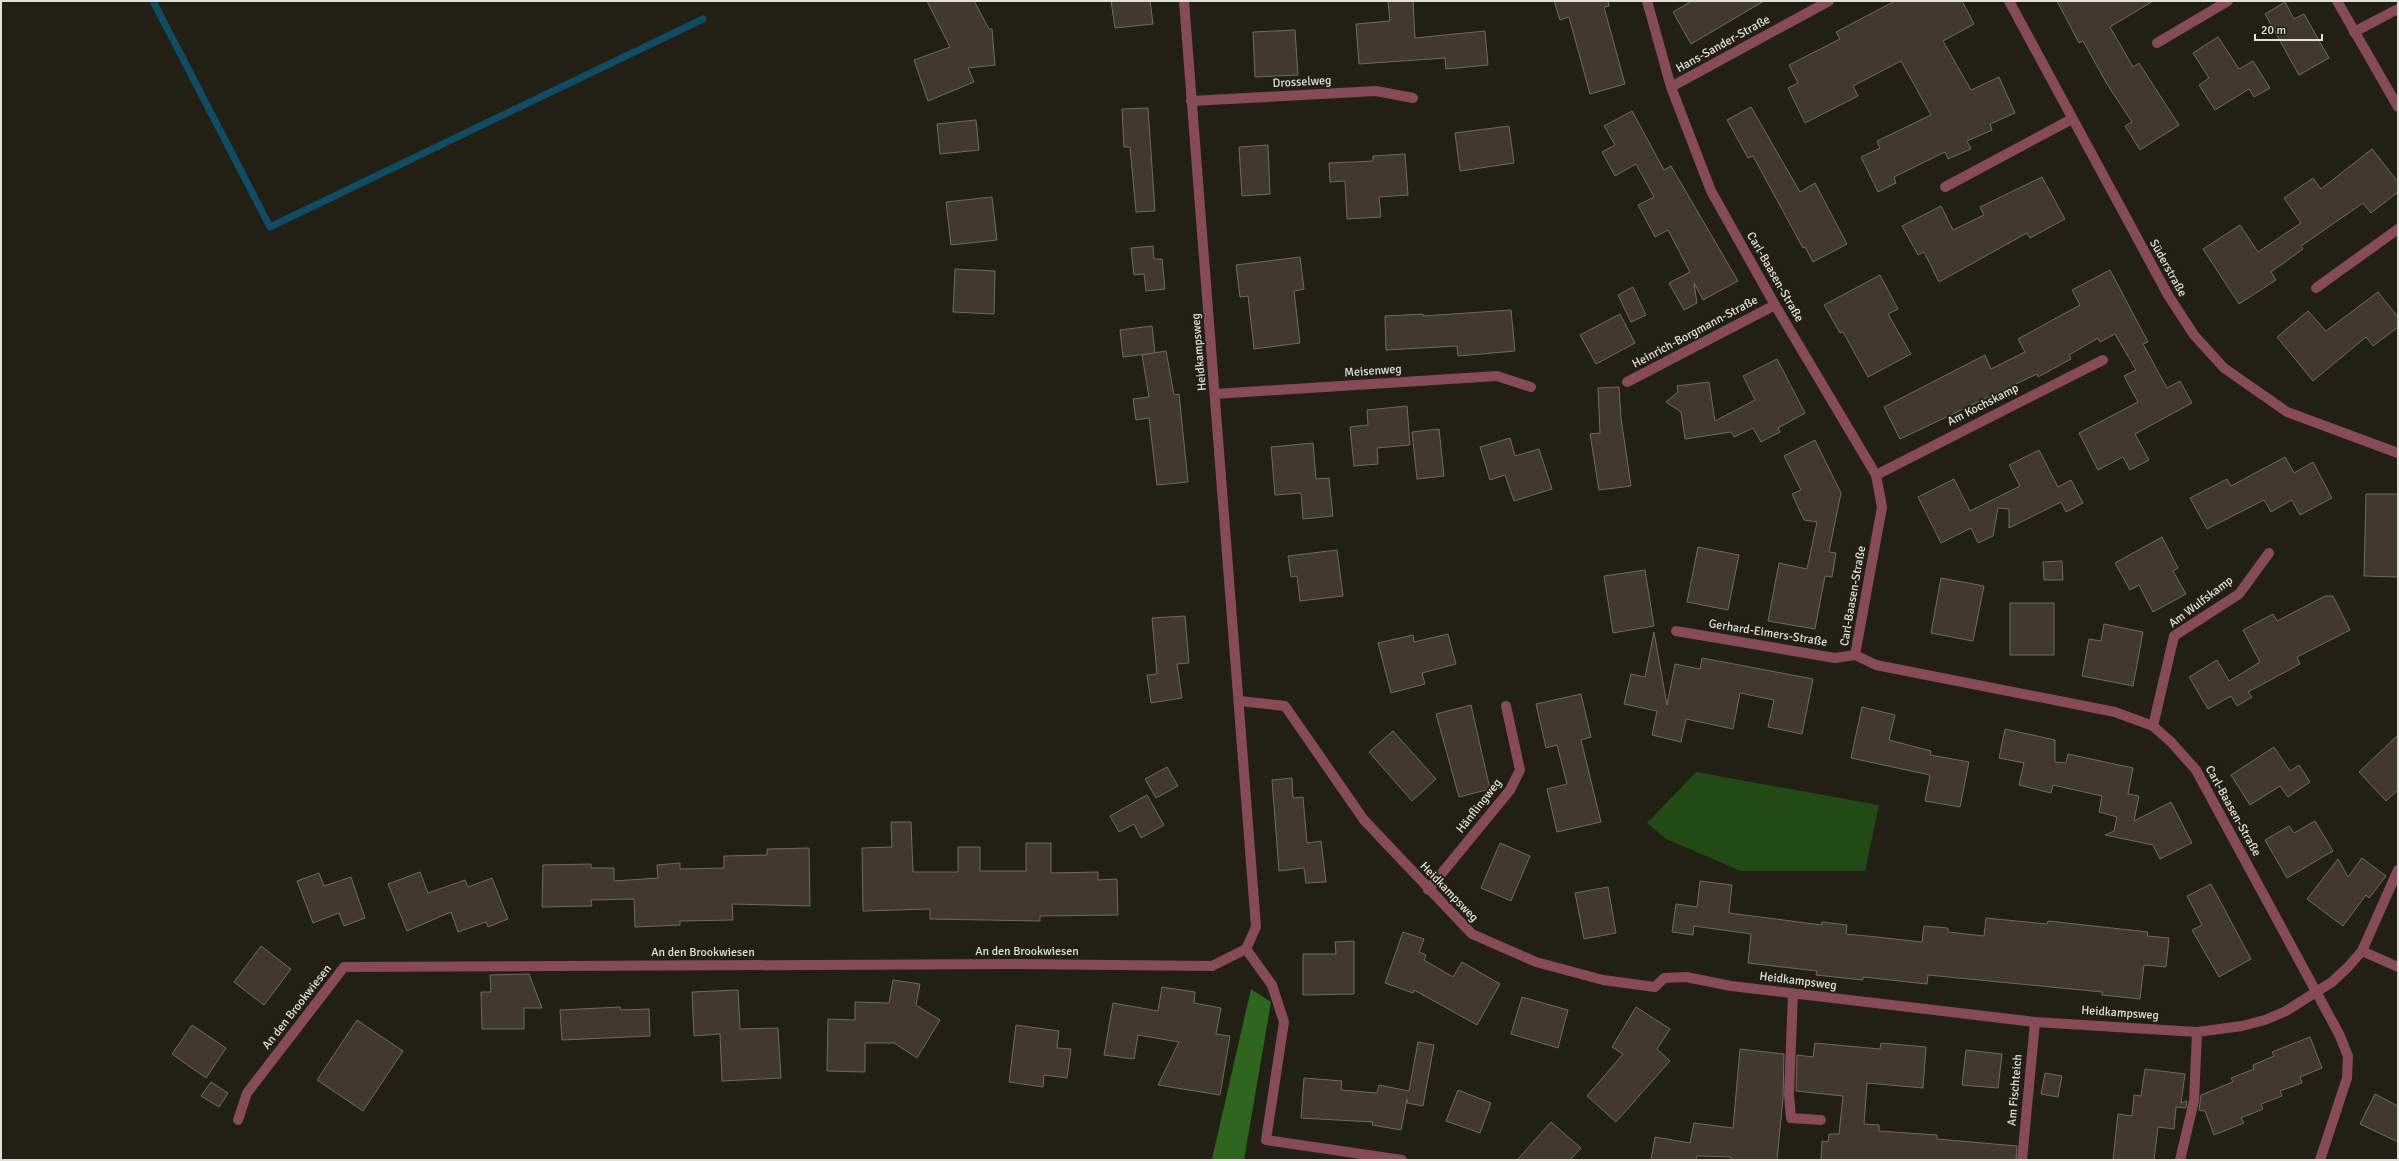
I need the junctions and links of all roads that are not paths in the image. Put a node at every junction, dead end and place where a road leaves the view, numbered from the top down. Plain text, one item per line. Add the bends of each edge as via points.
1 (1184, 1) edge
2 (1647, 1) edge
3 (1829, 1) edge
4 (2009, 1) edge
5 (2228, 1) edge
6 (2337, 1) edge
7 (2398, 9) edge
8 (2354, 32) junction
9 (2157, 43) dead end
10 (1671, 87) junction
11 (1412, 98) dead end
12 (1191, 100) junction
13 (2398, 107) edge
14 (2072, 119) junction
15 (1945, 187) dead end
16 (2398, 228) edge
17 (2316, 288) dead end
18 (1775, 305) junction
19 (2103, 360) dead end
20 (1627, 382) dead end
21 (1531, 387) dead end
22 (1215, 394) junction
23 (2398, 453) edge
24 (1876, 474) junction
25 (2270, 553) dead end
26 (1676, 631) dead end
27 (1855, 655) junction
28 (1239, 701) junction
29 (1506, 706) dead end
30 (2153, 726) junction
31 (2398, 870) edge
32 (1428, 890) junction
33 (1246, 949) junction
34 (2362, 951) junction
35 (2398, 967) edge
36 (2316, 992) junction
37 (1793, 994) junction
38 (2035, 1022) junction
39 (2197, 1032) junction
40 (238, 1120) dead end
41 (1821, 1120) dead end
42 (1402, 1160) edge
43 (2022, 1160) edge
44 (2180, 1160) edge
45 (2320, 1160) edge

1 - 12 street, Heidkampsweg
2 - 10 street, Carl-Baasen-Straße
3 - 10 street, Hans-Sander-Straße
4 - 14 street, Süderstraße
5 - 9 street
6 - 8 street
7 - 8 street
8 - 13 street
10 - 18 street, Carl-Baasen-Straße via 1711,191
11 - 12 street, Drosselweg via 1376,91
12 - 22 street, Heidkampsweg
14 - 15 street
14 - 23 street, Süderstraße via 2168,295 2194,335 2224,368 2287,412
16 - 17 street
18 - 20 street, Heinrich-Borgmann-Straße
18 - 24 street, Carl-Baasen-Straße
19 - 24 street, Am Kochskamp
21 - 22 street, Meisenweg via 1497,376
22 - 28 street, Heidkampsweg
24 - 27 street, Carl-Baasen-Straße via 1882,507
25 - 30 street, Am Wulfskamp via 2239,594 2174,636
26 - 27 street, Gerhard-Eimers-Straße via 1835,658
27 - 30 street, Carl-Baasen-Straße via 1876,665 2115,712
28 - 32 street, Heidkampsweg via 1285,706 1364,820
28 - 33 street, Heidkampsweg via 1256,927
29 - 32 street, Hänflingweg via 1520,770 1510,790
30 - 36 street, Carl-Baasen-Straße via 2196,770
31 - 34 street, Heidkampsweg
32 - 37 street, Heidkampsweg via 1472,934 1536,962 1632,985 1655,987 1664,978 1686,977
33 - 40 street, An den Brookwiesen via 1212,966 1013,964 344,967 247,1093
33 - 42 street via 1272,985 1284,1022 1266,1140
34 - 35 street
34 - 36 street, Heidkampsweg via 2337,977
36 - 39 street, Heidkampsweg via 2286,1011 2265,1020
36 - 45 street, Carl-Baasen-Straße via 2348,1056 2347,1078
37 - 38 street, Heidkampsweg
37 - 41 street via 1789,1094 1791,1118
38 - 39 street, Heidkampsweg
38 - 43 street, Am Fischteich
39 - 44 street via 2194,1101

